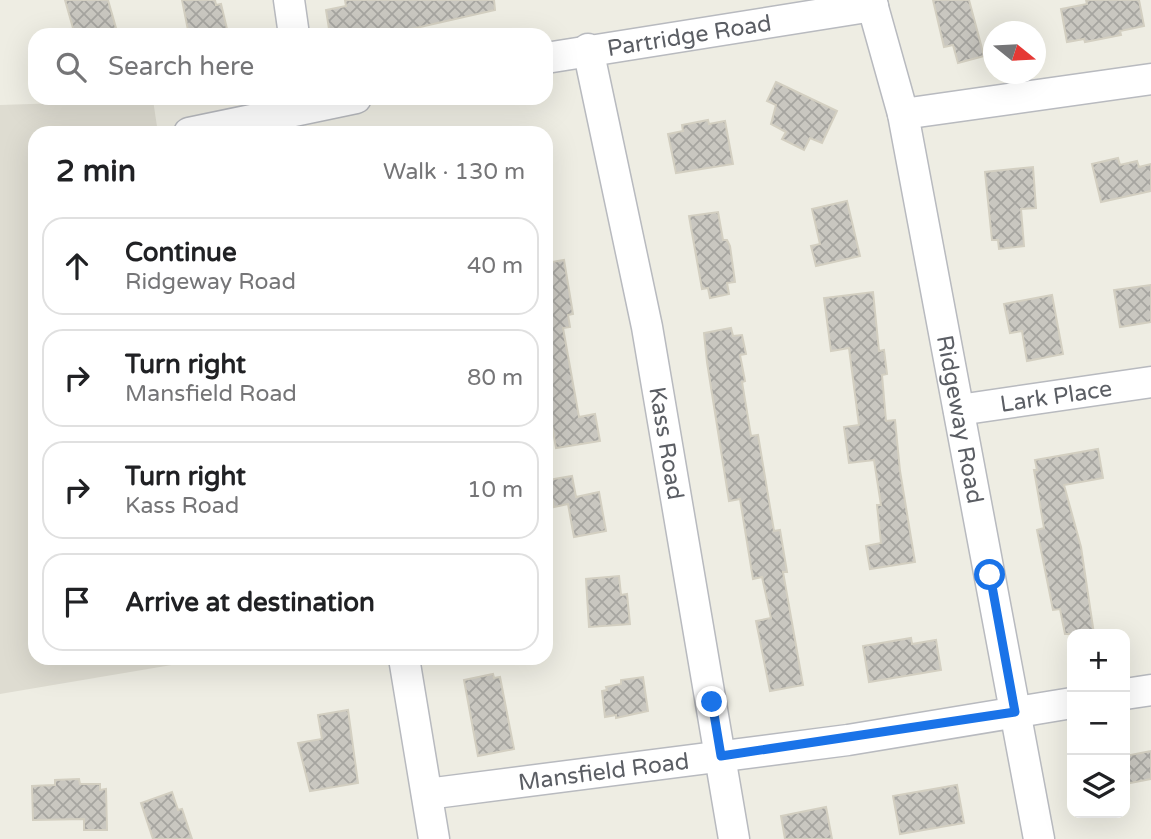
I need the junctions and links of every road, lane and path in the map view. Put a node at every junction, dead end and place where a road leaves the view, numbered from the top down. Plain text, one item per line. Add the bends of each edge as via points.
1 (289, 0) edge
2 (872, 3) edge
3 (293, 28) edge
4 (588, 49) junction
5 (553, 56) edge
6 (1151, 79) edge
7 (333, 105) edge
8 (307, 113) edge
9 (903, 114) junction
10 (230, 126) edge
11 (1151, 382) edge
12 (959, 410) junction
13 (405, 665) edge
14 (1151, 690) edge
15 (1130, 693) edge
16 (1067, 704) edge
17 (1015, 712) junction
18 (721, 756) junction
19 (426, 794) junction
20 (434, 839) edge
21 (734, 839) edge
22 (1039, 839) edge

1 - 3 street
2 - 4 street, Partridge Road
2 - 9 street, Ridgeway Road
4 - 5 street, Partridge Road
4 - 18 street, Kass Road via 647,327
6 - 9 street
7 - 8 street
8 - 10 street
9 - 12 street, Ridgeway Road
11 - 12 street, Lark Place
12 - 17 street, Ridgeway Road
13 - 19 street
14 - 15 street
16 - 17 street, Mansfield Road
17 - 18 street, Mansfield Road
17 - 22 street, Ridgeway Road
18 - 19 street, Mansfield Road
18 - 21 street, Kass Road
19 - 20 street

